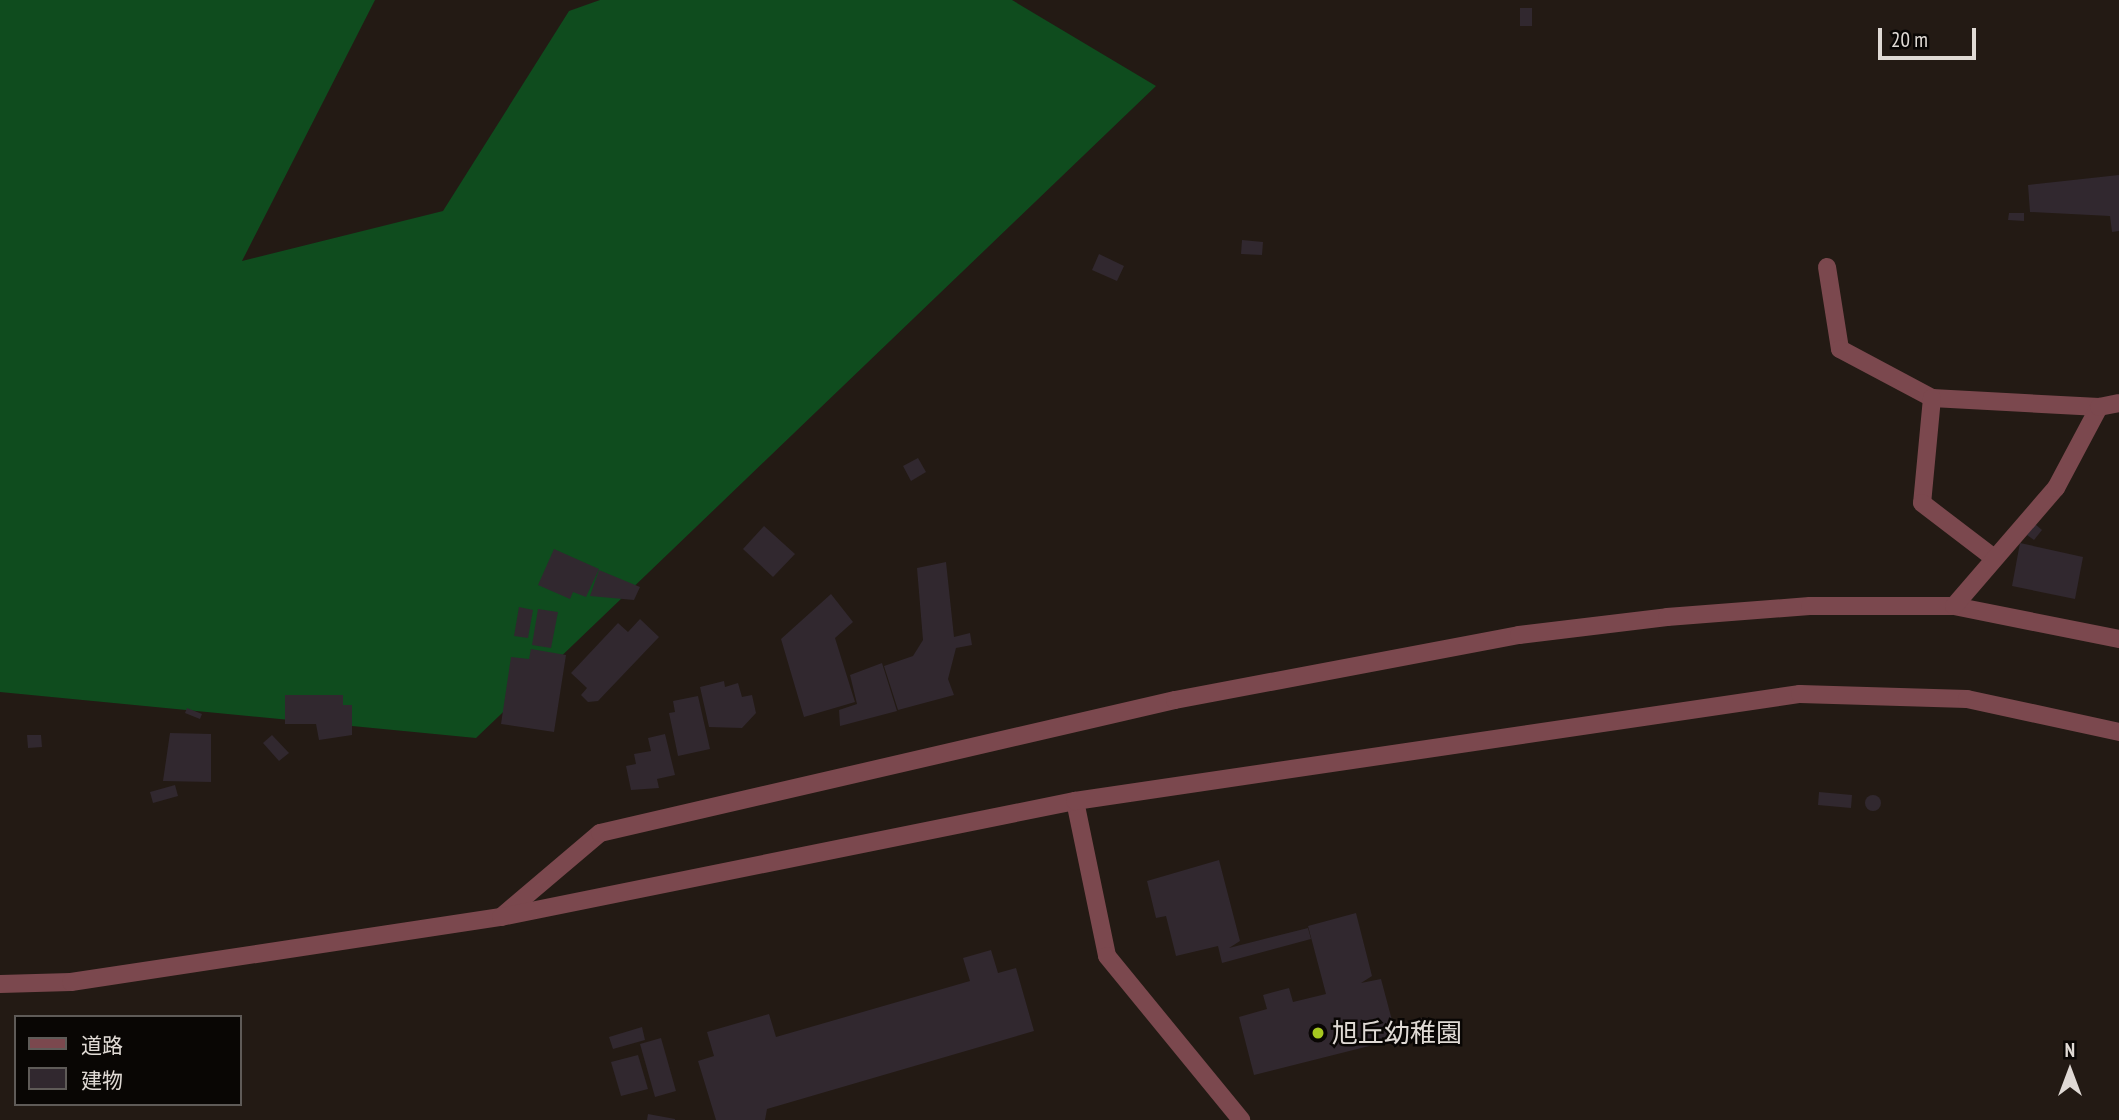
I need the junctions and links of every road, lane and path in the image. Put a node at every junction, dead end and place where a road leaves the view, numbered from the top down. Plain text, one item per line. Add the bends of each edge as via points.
1 (1827, 267) dead end
2 (1932, 398) junction
3 (2119, 403) edge
4 (2099, 407) junction
5 (1994, 558) junction
6 (1954, 606) junction
7 (2119, 639) edge
8 (2119, 732) edge
9 (1075, 801) junction
10 (501, 917) junction
11 (0, 984) edge
12 (1241, 1120) edge

1 - 2 street via 1840,349
2 - 4 street
2 - 5 street via 1922,503
3 - 4 street
4 - 5 street via 2056,488
5 - 6 street
6 - 7 street
6 - 10 street via 1810,606 1640,620 1519,635 1175,700 600,833
8 - 9 street via 1967,699 1800,694
9 - 10 street
9 - 12 street via 1107,956
10 - 11 street via 71,982

